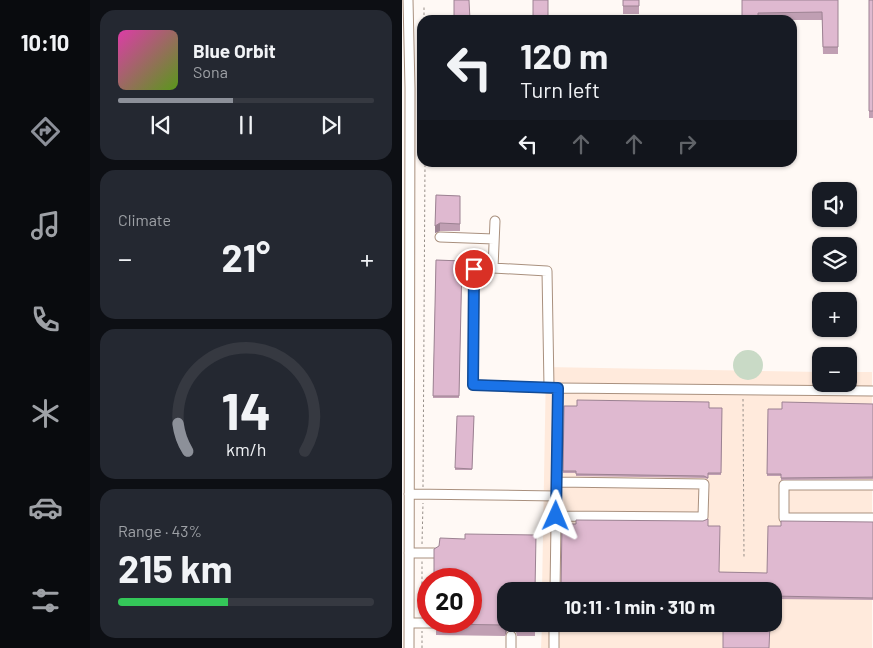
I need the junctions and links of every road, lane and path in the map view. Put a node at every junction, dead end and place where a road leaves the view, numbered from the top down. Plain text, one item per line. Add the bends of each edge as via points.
1 (408, 0) edge
2 (424, 5) dead end
3 (424, 15) edge
4 (406, 98) edge
5 (425, 167) edge
6 (495, 221) dead end
7 (440, 237) dead end
8 (494, 239) junction
9 (474, 269) dead end
10 (554, 388) junction
11 (743, 389) junction
12 (872, 391) edge
13 (557, 482) junction
14 (872, 485) edge
15 (409, 494) junction
16 (422, 494) junction
17 (556, 496) junction
18 (556, 516) junction
19 (872, 518) edge
20 (416, 523) dead end
21 (422, 523) junction
22 (409, 553) junction
23 (422, 553) junction
24 (434, 553) edge
25 (744, 558) dead end
26 (422, 568) edge
27 (555, 582) edge
28 (417, 622) edge
29 (409, 623) junction
30 (554, 632) edge
31 (422, 633) edge
32 (511, 636) dead end
33 (409, 648) edge
34 (422, 648) edge
35 (511, 648) edge
36 (554, 648) edge

1 - 4 street
2 - 3 path
4 - 15 street
5 - 16 path
6 - 8 street
7 - 8 street
8 - 10 street via 493,268 547,271
9 - 10 street via 473,385
10 - 11 street
10 - 13 street
11 - 12 street
11 - 25 path
13 - 17 street
13 - 18 street via 704,484 703,517
14 - 19 street via 784,485 784,518
15 - 16 street
15 - 22 street
16 - 17 street
16 - 21 path
17 - 18 street
18 - 27 street
20 - 21 path
21 - 23 path
22 - 23 street
22 - 29 street
23 - 24 street
23 - 26 path
28 - 29 street
29 - 33 street
30 - 36 street
31 - 34 path
32 - 35 street

